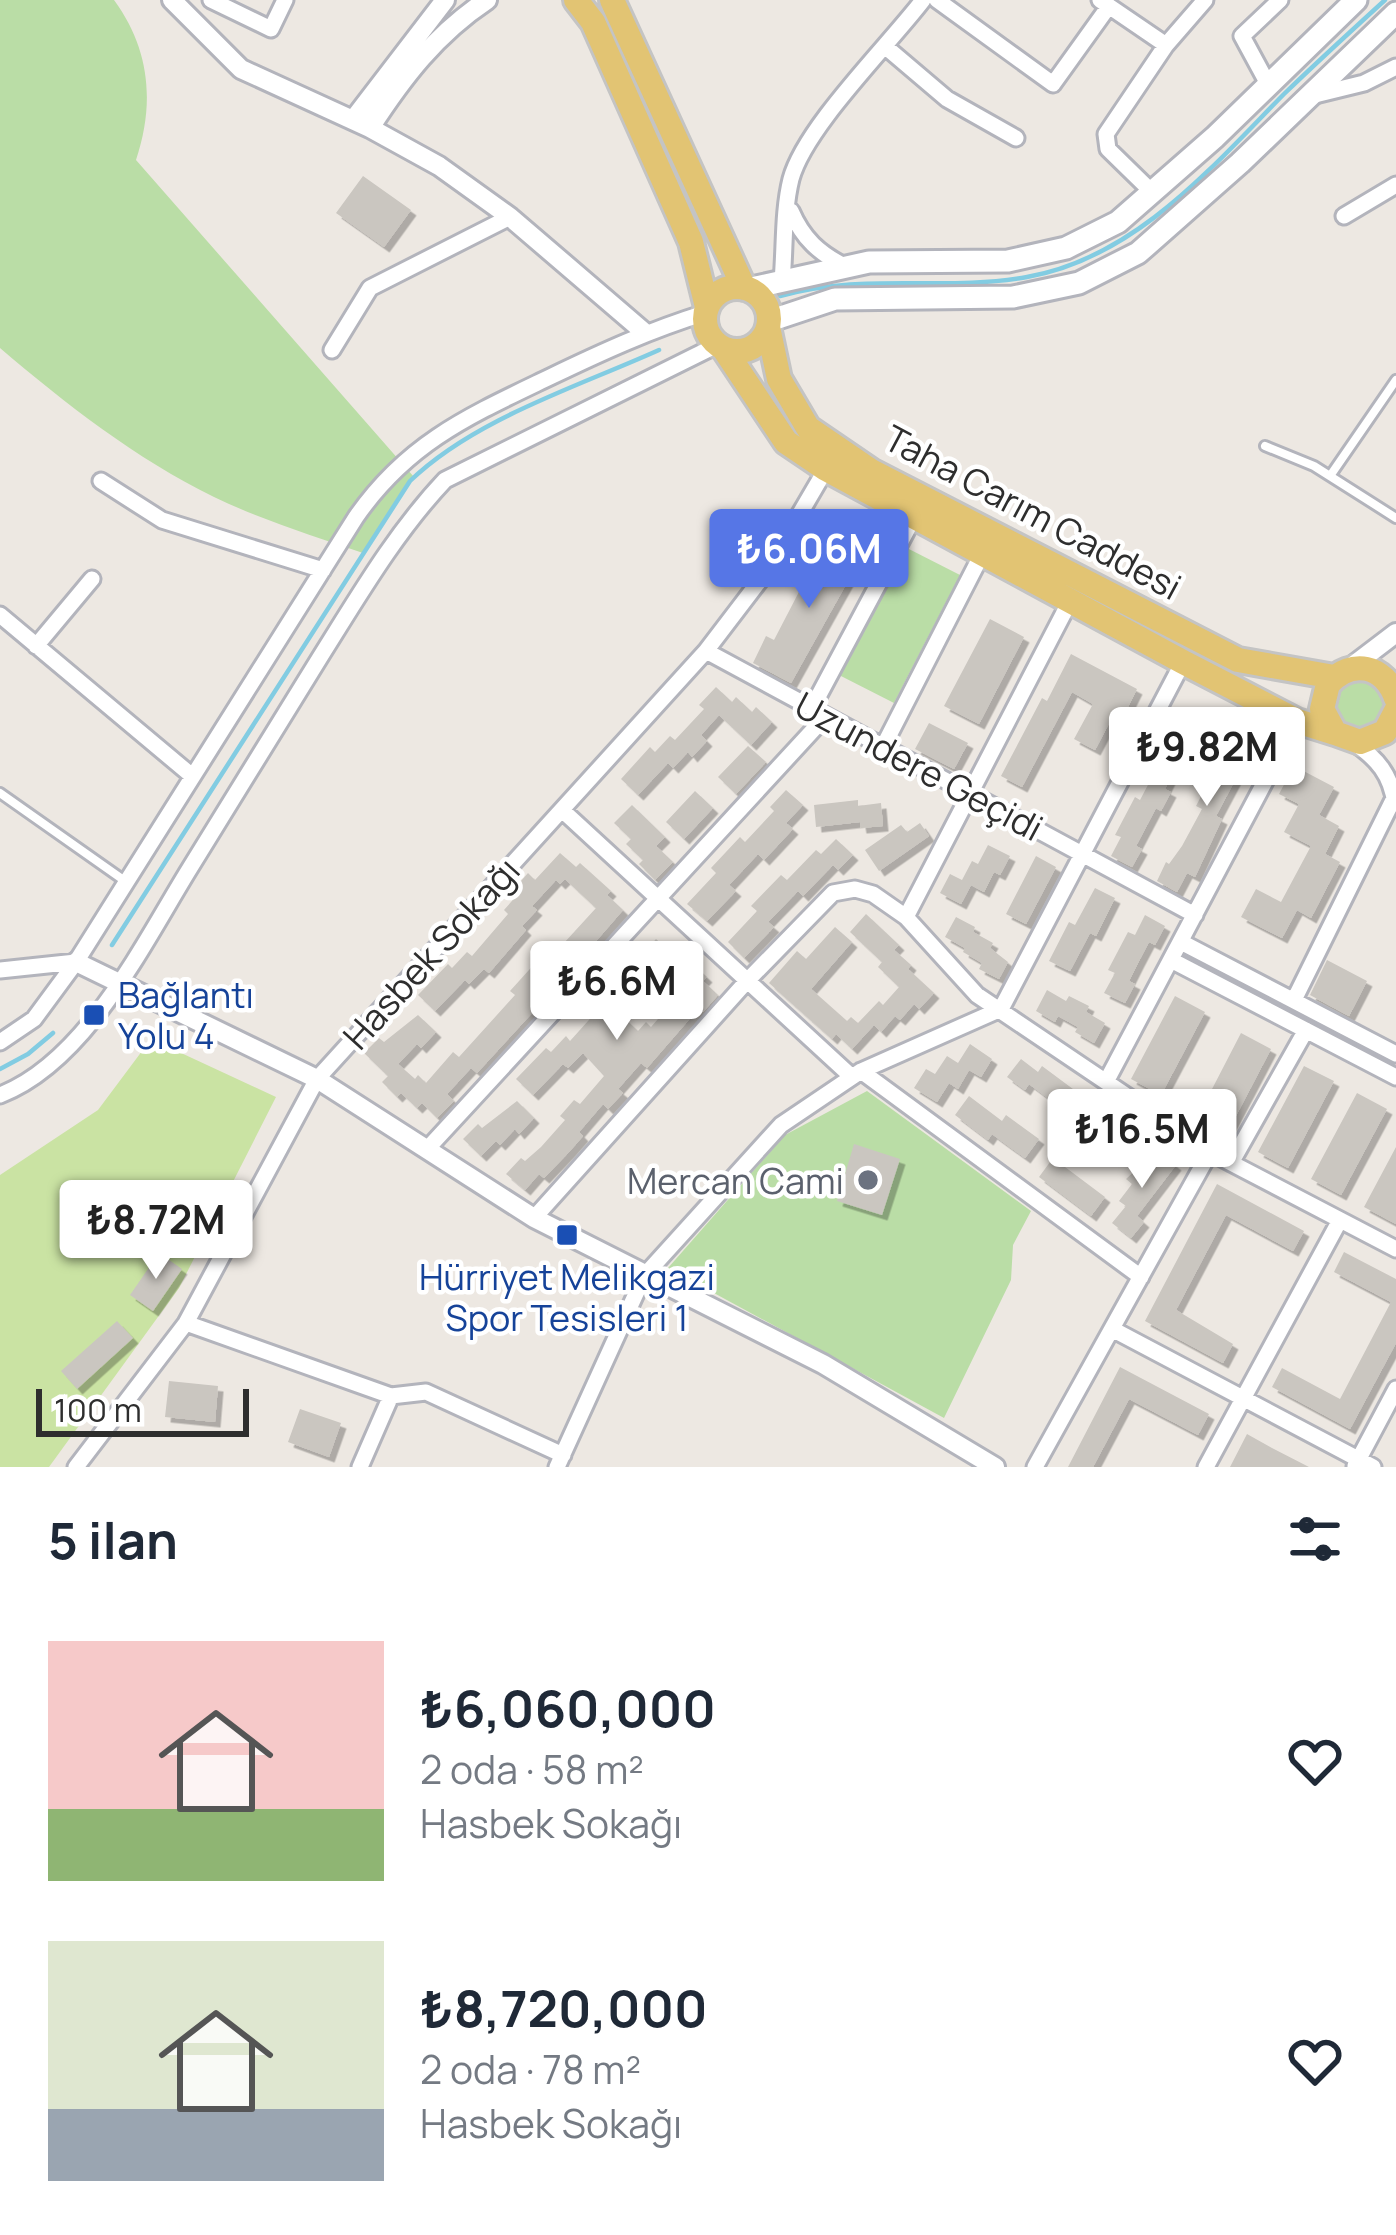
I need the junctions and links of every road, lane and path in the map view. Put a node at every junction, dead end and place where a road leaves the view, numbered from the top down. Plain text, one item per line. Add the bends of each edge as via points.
1 (172, 0) edge
2 (211, 0) edge
3 (286, 0) edge
4 (445, 0) edge
5 (487, 0) edge
6 (576, 0) edge
7 (612, 0) edge
8 (922, 0) edge
9 (937, 0) edge
10 (1205, 0) edge
11 (1280, 0) edge
12 (1356, 0) edge
13 (1105, 3) edge
14 (1396, 13) edge
15 (1166, 45) junction
16 (887, 48) junction
17 (1396, 67) edge
18 (1268, 84) junction
19 (1306, 97) junction
20 (362, 124) junction
21 (1016, 138) dead end
22 (1396, 185) edge
23 (1152, 192) junction
24 (788, 206) junction
25 (1344, 215) dead end
26 (510, 217) junction
27 (845, 267) junction
28 (782, 281) junction
29 (746, 288) junction
30 (706, 310) junction
31 (769, 324) junction
32 (644, 332) junction
33 (721, 347) junction
34 (332, 350) dead end
35 (1396, 380) edge
36 (1265, 446) dead end
37 (826, 469) junction
38 (1330, 476) junction
39 (100, 481) dead end
40 (914, 517) junction
41 (1396, 518) edge
42 (982, 554) junction
43 (323, 570) junction
44 (92, 579) dead end
45 (1070, 602) junction
46 (3, 625) edge
47 (1396, 633) edge
48 (36, 646) junction
49 (706, 652) junction
50 (1184, 662) junction
51 (1342, 672) junction
52 (1396, 698) edge
53 (1396, 711) edge
54 (819, 712) junction
55 (1297, 721) junction
56 (1343, 737) junction
57 (883, 747) junction
58 (191, 775) junction
59 (0, 793) edge
60 (968, 793) junction
61 (1394, 799) edge
62 (562, 810) junction
63 (1396, 817) edge
64 (1082, 854) junction
65 (125, 881) junction
66 (658, 898) junction
67 (1195, 915) junction
68 (906, 917) junction
69 (1180, 942) junction
70 (1171, 960) junction
71 (76, 962) junction
72 (0, 970) edge
73 (747, 981) junction
74 (118, 985) junction
75 (1294, 1000) junction
76 (1001, 1009) junction
77 (1306, 1030) junction
78 (0, 1042) edge
79 (1396, 1054) edge
80 (856, 1074) junction
81 (1396, 1077) edge
82 (317, 1079) junction
83 (1107, 1080) junction
84 (0, 1095) edge
85 (429, 1147) junction
86 (1210, 1152) junction
87 (1231, 1163) junction
88 (534, 1217) junction
89 (1340, 1220) junction
90 (1396, 1249) edge
91 (644, 1276) junction
92 (1141, 1277) junction
93 (186, 1323) junction
94 (1112, 1329) junction
95 (1396, 1389) edge
96 (391, 1396) junction
97 (1243, 1398) junction
98 (560, 1461) edge
99 (1362, 1464) edge
100 (76, 1467) edge
101 (360, 1467) edge
102 (995, 1467) edge
103 (1035, 1467) edge
104 (1206, 1467) edge

1 - 20 street via 241,69
2 - 3 street via 271,29
4 - 20 street
5 - 20 street via 453,23
6 - 30 main road via 691,242
7 - 29 main road
8 - 16 street
9 - 13 street via 1053,84
10 - 15 street
11 - 18 street via 1242,36
12 - 18 main road
13 - 15 street
14 - 19 main road
15 - 23 street via 1106,134 1108,148
16 - 21 street via 947,99
16 - 24 street via 835,104 793,172
17 - 19 street
18 - 23 main road
19 - 31 main road via 1138,253 1078,283 1013,297 835,299
20 - 26 street
22 - 25 street
23 - 27 main road via 1118,222 1066,248 1008,261
24 - 27 street via 800,232
24 - 28 street
26 - 32 street
26 - 34 street via 370,288
27 - 28 main road
28 - 29 main road
29 - 30 main road via 722,291
29 - 31 main road via 764,301
30 - 32 street
30 - 33 main road via 707,331
31 - 33 main road via 746,350
31 - 51 main road, Taha Carım Caddesi via 779,379 808,428 871,471 1238,660
32 - 43 street via 427,442 379,487
33 - 37 main road, Taha Carım Caddesi via 786,442
33 - 74 street via 445,480 430,495 358,596
35 - 38 lane
36 - 38 lane
37 - 40 main road, Taha Carım Caddesi
37 - 49 street, Hasbek Sokağı via 764,575
38 - 41 lane
39 - 43 street via 162,520
40 - 42 main road, Taha Carım Caddesi
40 - 54 street
42 - 45 main road, Taha Carım Caddesi
42 - 57 street
43 - 58 street
44 - 48 street
45 - 50 main road, Taha Carım Caddesi
45 - 60 street
46 - 48 street
47 - 51 street
48 - 58 street
49 - 54 street, Uzundere Geçidi
49 - 62 street, Hasbek Sokağı
50 - 55 main road, Taha Carım Caddesi
50 - 64 street
51 - 52 main road via 1376,671
51 - 56 main road via 1324,692 1322,710
53 - 56 main road via 1377,737
54 - 57 street, Uzundere Geçidi
54 - 66 street
55 - 56 main road, Taha Carım Caddesi
55 - 67 street
56 - 61 street via 1386,773
57 - 60 street, Uzundere Geçidi
58 - 65 street
59 - 65 lane
60 - 64 street, Uzundere Geçidi
60 - 68 street
61 - 63 street
61 - 75 street
62 - 66 street
62 - 82 street, Hasbek Sokağı
64 - 67 street, Uzundere Geçidi
64 - 76 street
65 - 71 street
66 - 73 street
66 - 85 street
67 - 69 street
68 - 73 street via 864,891 832,893
68 - 76 street via 976,995
69 - 70 street
69 - 75 street
70 - 77 street
70 - 83 street
71 - 72 street
71 - 74 street
71 - 78 street via 34,1019
73 - 80 street
73 - 88 street
74 - 82 street
74 - 84 street via 66,1050 24,1086
75 - 79 street
76 - 80 street
76 - 83 street
77 - 81 street
77 - 87 street
80 - 91 street via 781,1124
80 - 92 street
82 - 85 street
82 - 93 street, Hasbek Sokağı
83 - 86 street
85 - 88 street
86 - 87 street
86 - 92 street
87 - 89 street
88 - 91 street
89 - 90 street
89 - 97 street
91 - 98 street
91 - 102 street via 823,1364
92 - 94 street
93 - 96 street
93 - 100 street, Hasbek Sokağı
94 - 97 street
94 - 103 street
95 - 99 street
96 - 98 street via 426,1392
96 - 101 street
97 - 99 street
97 - 104 street

